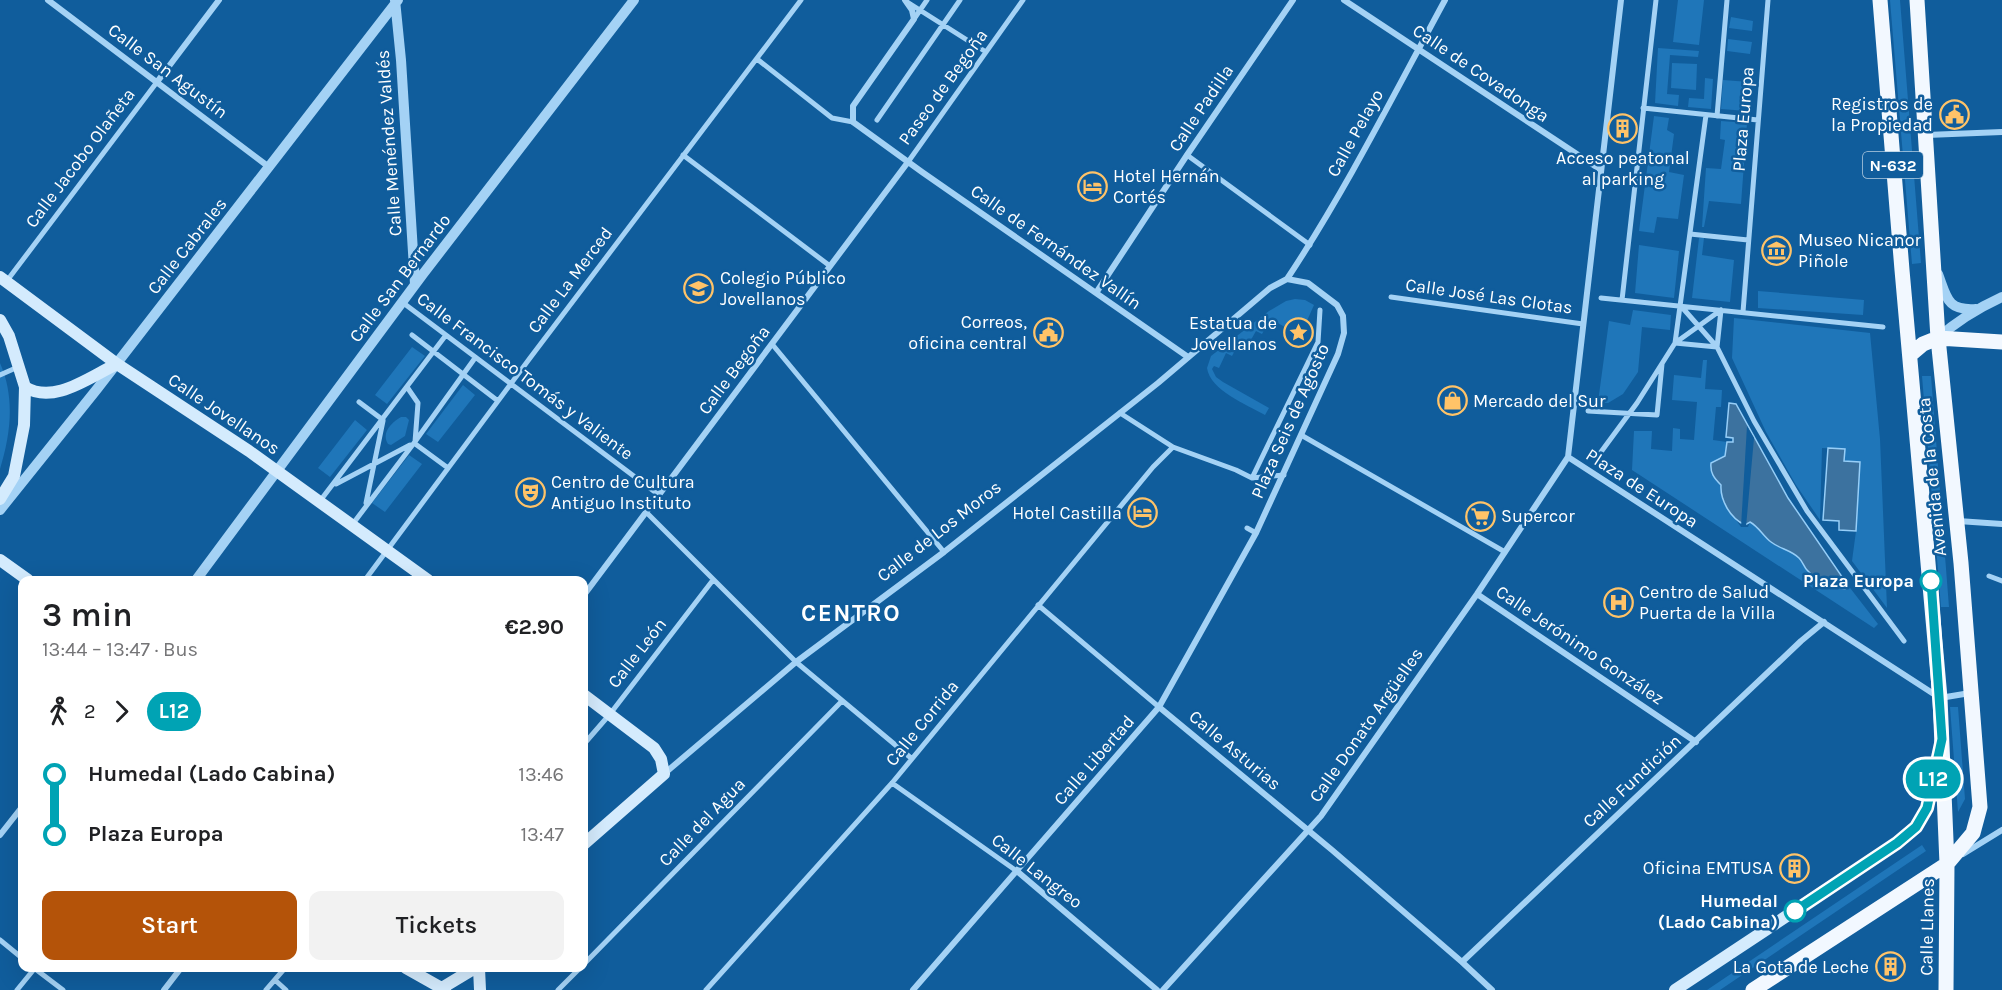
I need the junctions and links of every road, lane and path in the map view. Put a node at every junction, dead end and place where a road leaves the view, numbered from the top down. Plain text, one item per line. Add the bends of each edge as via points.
1 (48, 0) edge
2 (219, 0) edge
3 (634, 0) edge
4 (801, 0) edge
5 (927, 0) edge
6 (960, 0) edge
7 (1023, 0) edge
8 (1293, 0) edge
9 (1344, 0) edge
10 (1445, 0) edge
11 (1621, 0) edge
12 (1656, 0) edge
13 (1727, 0) edge
14 (1768, 0) edge
15 (1880, 0) edge
16 (1915, 0) edge
17 (396, 1) edge
18 (906, 1) edge
19 (920, 10) junction
20 (914, 19) junction
21 (943, 25) junction
22 (1418, 50) junction
23 (986, 52) junction
24 (758, 59) junction
25 (157, 82) junction
26 (1643, 108) junction
27 (1706, 115) junction
28 (1717, 116) junction
29 (877, 120) dead end
30 (1758, 120) junction
31 (853, 122) junction
32 (2002, 132) edge
33 (1926, 135) junction
34 (683, 155) junction
35 (1187, 155) junction
36 (908, 162) junction
37 (269, 167) junction
38 (1601, 171) junction
39 (1690, 234) junction
40 (1748, 240) junction
41 (1310, 245) junction
42 (830, 266) junction
43 (1935, 267) junction
44 (3, 279) edge
45 (1287, 279) junction
46 (415, 284) junction
47 (1096, 293) junction
48 (1391, 297) dead end
49 (2002, 297) edge
50 (1601, 298) dead end
51 (1622, 300) junction
52 (402, 302) junction
53 (1680, 305) junction
54 (1976, 309) junction
55 (1320, 310) dead end
56 (1721, 310) junction
57 (1743, 312) junction
58 (0, 320) edge
59 (1583, 324) junction
60 (1698, 326) junction
61 (1883, 327) dead end
62 (412, 335) dead end
63 (446, 335) junction
64 (1938, 338) junction
65 (2002, 342) edge
66 (1675, 343) junction
67 (772, 344) junction
68 (1717, 346) junction
69 (433, 352) junction
70 (1910, 355) junction
71 (475, 357) junction
72 (1188, 357) junction
73 (1663, 362) junction
74 (117, 364) junction
75 (19, 366) junction
76 (0, 375) edge
77 (463, 375) junction
78 (510, 384) junction
79 (25, 387) junction
80 (407, 387) junction
81 (498, 401) junction
82 (359, 402) dead end
83 (1588, 411) dead end
84 (1121, 414) junction
85 (1629, 414) junction
86 (383, 420) junction
87 (1301, 435) junction
88 (414, 443) junction
89 (1173, 447) junction
90 (1598, 456) dead end
91 (1568, 457) junction
92 (374, 464) junction
93 (448, 468) junction
94 (277, 471) junction
95 (1284, 475) junction
96 (1252, 478) junction
97 (333, 485) junction
98 (659, 495) junction
99 (0, 500) edge
100 (320, 502) junction
101 (366, 506) junction
102 (0, 510) edge
103 (646, 512) junction
104 (1957, 521) junction
105 (2002, 524) edge
106 (352, 525) junction
107 (1247, 528) dead end
108 (1256, 533) junction
109 (388, 551) junction
110 (944, 552) junction
111 (1505, 552) junction
112 (0, 560) edge
113 (22, 576) edge
114 (199, 576) edge
115 (368, 576) edge
116 (422, 576) edge
117 (1989, 576) dead end
118 (713, 580) junction
119 (2002, 581) edge
120 (588, 590) edge
121 (1476, 594) junction
122 (1038, 605) junction
123 (1824, 622) junction
124 (1904, 641) dead end
125 (796, 662) junction
126 (1971, 693) junction
127 (588, 698) edge
128 (1940, 698) junction
129 (842, 701) junction
130 (1159, 706) junction
131 (610, 714) junction
132 (588, 739) edge
133 (1696, 741) junction
134 (1941, 745) junction
135 (911, 758) junction
136 (664, 774) junction
137 (892, 783) junction
138 (18, 812) edge
139 (1307, 830) junction
140 (2002, 830) edge
141 (0, 835) edge
142 (588, 840) edge
143 (1947, 864) junction
144 (1018, 872) junction
145 (0, 940) edge
146 (18, 955) edge
147 (588, 960) edge
148 (1462, 962) junction
149 (31, 972) edge
150 (39, 972) edge
151 (178, 972) edge
152 (281, 972) edge
153 (413, 972) edge
154 (471, 972) edge
155 (478, 972) edge
156 (576, 972) edge
157 (274, 980) junction
158 (444, 989) edge
159 (709, 989) edge
160 (17, 990) edge
161 (63, 990) edge
162 (164, 990) edge
163 (266, 990) edge
164 (286, 990) edge
165 (480, 990) edge
166 (558, 990) edge
167 (913, 990) edge
168 (1157, 990) edge
169 (1163, 990) edge
170 (1492, 990) edge
171 (1675, 990) edge
172 (1753, 990) edge
173 (1946, 990) edge

1 - 25 street, Calle San Agustín
2 - 25 street
3 - 46 street, Calle San Bernardo
4 - 24 street, Calle La Merced
5 - 19 street
6 - 21 street, Paseo de Begoña
7 - 23 street, Paseo de Begoña
8 - 35 street, Calle Padilla
9 - 22 street, Calle de Covadonga
10 - 22 street, Calle Pelayo
11 - 38 street, Plaza de Europa
12 - 26 street
13 - 28 street
14 - 30 street, Plaza Europa
15 - 70 main road, Avenida de la Costa / N-632
16 - 33 main road, Avenida de la Costa / N-632
17 - 37 street, Calle Cabrales
17 - 46 street, Calle Menéndez Valdés
18 - 19 street
18 - 20 street
19 - 20 street
19 - 21 street
20 - 31 street via 852,106
21 - 23 street
21 - 29 street, Paseo de Begoña
22 - 38 street, Calle de Covadonga
22 - 41 street, Calle Pelayo
23 - 36 street, Paseo de Begoña
24 - 31 street via 832,118
24 - 34 street, Calle La Merced
25 - 37 street, Calle San Agustín
25 - 44 street, Calle Jacobo Olañeta
26 - 27 street
26 - 51 street
27 - 28 street
27 - 39 street, Plaza Europa
28 - 30 street
30 - 40 street, Plaza Europa
31 - 36 street, Calle de Fernández Vallín
32 - 33 street
33 - 43 main road, Avenida de la Costa / N-632
34 - 42 street
34 - 78 street, Calle La Merced
35 - 41 street
35 - 47 street, Calle Padilla
36 - 42 street, Calle Begoña
36 - 47 street, Calle de Fernández Vallín
37 - 74 street, Calle Cabrales
38 - 59 street, Plaza de Europa
39 - 40 street
39 - 53 street, Plaza Europa
40 - 57 street, Plaza Europa
41 - 45 street, Calle Pelayo
42 - 67 street, Calle Begoña
43 - 54 street via 1950,303 1957,308
43 - 64 main road, Avenida de la Costa / N-632
44 - 74 main road, Calle Jovellanos
45 - 72 street via 1270,288
45 - 87 street, Plaza Seis de Agosto via 1308,283 1337,305 1343,316 1344,333 1338,354
46 - 52 street, Calle San Bernardo
47 - 72 street, Calle de Fernández Vallín
48 - 59 street, Calle José Las Clotas
49 - 54 street
50 - 51 street
51 - 53 street
52 - 63 street, Calle Francisco Tomás y Valiente
52 - 94 street, Calle San Bernardo
53 - 56 street
53 - 60 street
53 - 66 street, Plaza Europa
54 - 64 street
55 - 96 street via 1317,342
56 - 57 street
56 - 60 street
56 - 68 street
57 - 61 street
58 - 75 main road
59 - 91 street, Plaza de Europa
60 - 66 street
60 - 68 street
62 - 69 street
63 - 69 street
63 - 71 street, Calle Francisco Tomás y Valiente
64 - 65 main road
64 - 70 main road
64 - 104 main road, Avenida de la Costa / N-632
66 - 68 street
66 - 73 street, Plaza Europa
67 - 98 street, Calle Begoña
67 - 110 street
68 - 124 street via 1754,421 1806,511
69 - 77 street
69 - 80 street
70 - 128 main road, Avenida de la Costa / N-632
71 - 77 street
71 - 78 street, Calle Francisco Tomás y Valiente
72 - 84 street
73 - 85 street, Plaza Europa
73 - 85 street via 1657,416
74 - 79 main road via 58,393 36,393
74 - 94 main road, Calle Jovellanos
74 - 102 street, Calle Cabrales
75 - 76 street
75 - 79 main road
77 - 81 street
77 - 88 street
78 - 81 street, Calle La Merced
78 - 98 street, Calle Francisco Tomás y Valiente
79 - 99 main road via 24,425 14,476
80 - 86 street
80 - 88 street via 418,403
81 - 93 street, Calle La Merced
82 - 86 street
83 - 85 street
84 - 89 street
84 - 110 street, Calle de Los Moros
85 - 90 street, Plaza Europa
86 - 92 street
86 - 97 street
87 - 95 street, Plaza Seis de Agosto
87 - 111 street
88 - 92 street
88 - 93 street
88 - 101 street
89 - 96 street
89 - 122 street, Calle Corrida
91 - 111 street, Calle Donato Argüelles
91 - 123 street, Plaza de Europa
92 - 97 street
92 - 101 street
93 - 109 street, Calle La Merced
94 - 100 main road, Calle Jovellanos
94 - 114 street, Calle San Bernardo
95 - 96 street
95 - 108 street, Plaza Seis de Agosto
97 - 100 street
98 - 103 street, Calle Begoña
100 - 106 main road, Calle Jovellanos
101 - 106 street
103 - 118 street
103 - 120 street, Calle Begoña
104 - 105 street
104 - 126 main road, Avenida de la Costa / N-632
106 - 109 main road, Calle Jovellanos
107 - 108 street
108 - 130 street, Calle Libertad
109 - 115 street, Calle La Merced
109 - 116 main road, Calle Jovellanos
110 - 125 street, Calle de Los Moros
111 - 121 street, Calle Donato Argüelles
112 - 113 main road
117 - 119 street
118 - 125 street
118 - 131 street, Calle León
121 - 133 street, Calle Jerónimo González
121 - 139 street, Calle Donato Argüelles via 1321,816
122 - 130 street, Calle Asturias
122 - 135 street, Calle Corrida
123 - 128 street, Plaza de Europa
123 - 133 street, Calle Fundición
125 - 129 street
125 - 136 street, Calle de Los Moros
126 - 128 street
126 - 143 main road, Avenida de la Costa / N-632 via 1980,807 1972,833
127 - 131 main road
128 - 134 main road, Avenida de la Costa / N-632
129 - 135 street
129 - 147 street, Calle del Agua
130 - 139 street, Calle Asturias
130 - 144 street, Calle Libertad
131 - 132 street, Calle León
131 - 136 main road via 654,748
133 - 148 street, Calle Fundición
134 - 143 main road, Avenida de la Costa / N-632
134 - 171 main road via 1927,808 1916,827
135 - 137 street, Calle Corrida
136 - 142 main road, Calle de Los Moros
137 - 144 street, Calle Langreo
137 - 159 street, Calle Corrida
138 - 141 street
139 - 148 street, Calle Asturias
139 - 169 street, Calle Donato Argüelles
140 - 143 street
143 - 172 main road
143 - 173 main road, Calle Llanes
144 - 167 street, Calle Libertad
144 - 168 street, Calle Langreo
145 - 146 street
148 - 170 street, Calle Asturias
149 - 160 street
150 - 161 street
151 - 162 street
152 - 157 street
153 - 158 main road
154 - 158 main road
155 - 165 main road
156 - 166 street
157 - 163 street
157 - 164 street

